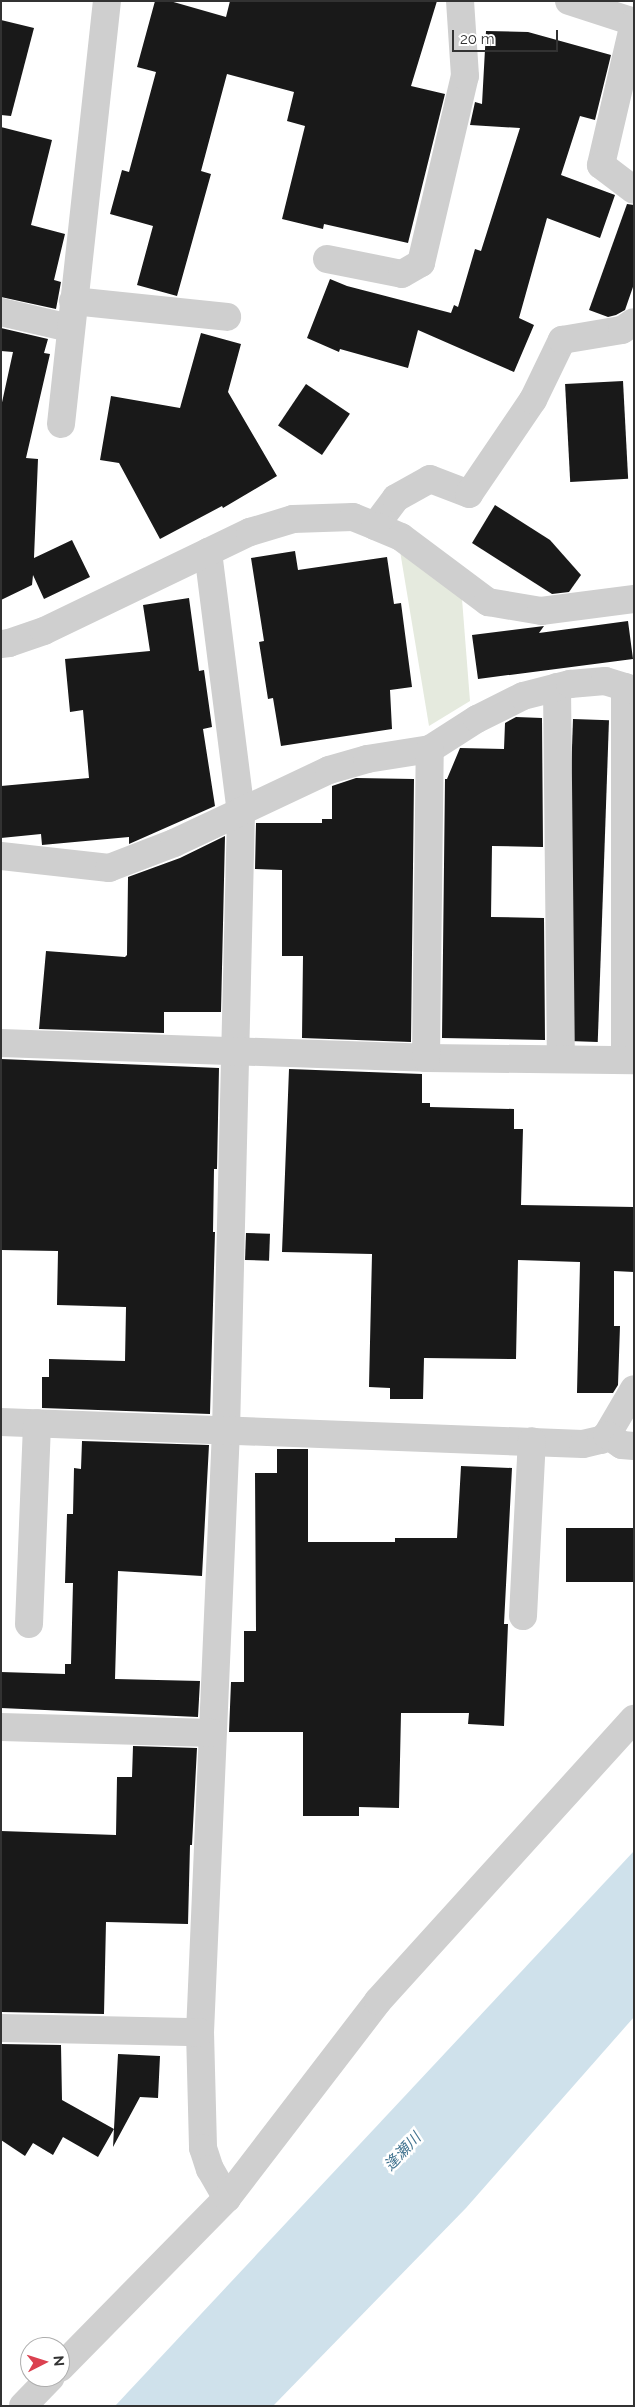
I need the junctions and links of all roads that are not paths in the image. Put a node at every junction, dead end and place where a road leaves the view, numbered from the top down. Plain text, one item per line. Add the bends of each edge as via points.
1 (107, 1) edge
2 (460, 1) edge
3 (577, 2) edge
4 (634, 22) edge
5 (634, 190) edge
6 (327, 259) dead end
7 (73, 301) junction
8 (1, 312) edge
9 (227, 317) dead end
10 (634, 322) edge
11 (70, 328) junction
12 (61, 424) dead end
13 (375, 526) junction
14 (208, 552) junction
15 (634, 599) edge
16 (1, 644) edge
17 (557, 687) junction
18 (630, 688) edge
19 (430, 749) junction
20 (241, 813) junction
21 (1, 856) edge
22 (1, 1043) edge
23 (236, 1050) junction
24 (426, 1058) junction
25 (561, 1058) junction
26 (630, 1060) edge
27 (634, 1389) edge
28 (1, 1422) edge
29 (37, 1423) junction
30 (226, 1430) junction
31 (607, 1435) junction
32 (532, 1441) junction
33 (634, 1446) edge
34 (523, 1616) dead end
35 (30, 1624) dead end
36 (634, 1719) edge
37 (1, 1727) edge
38 (212, 1733) junction
39 (1, 2028) edge
40 (200, 2032) junction
41 (227, 2198) junction
42 (70, 2358) edge
43 (41, 2387) edge
44 (23, 2406) edge

1 - 7 street
2 - 6 street via 465,76 421,263 402,274
3 - 4 street
4 - 5 street via 601,165
7 - 9 street
7 - 11 street
8 - 11 street
10 - 13 street via 622,330 562,340 533,400 469,494 430,479 396,498
11 - 12 street
13 - 14 street via 353,517 293,519 250,532
13 - 15 street via 401,537 488,602 541,611
14 - 16 street via 44,631
14 - 20 street
17 - 18 street via 605,681
17 - 19 street via 523,696 477,719
17 - 25 street
18 - 26 street
19 - 20 street via 342,766
19 - 24 street
20 - 21 street via 109,868
20 - 23 street
22 - 23 street
23 - 24 street
23 - 30 street
24 - 25 street
25 - 26 street
27 - 31 street
28 - 29 street
29 - 30 street
29 - 35 street
30 - 32 street
30 - 38 street
31 - 32 street via 601,1440 583,1444
31 - 33 street via 622,1445
32 - 34 street
36 - 41 street via 378,2002
37 - 38 street
38 - 40 street
39 - 40 street
40 - 41 street via 203,2148
41 - 42 street
43 - 44 street

